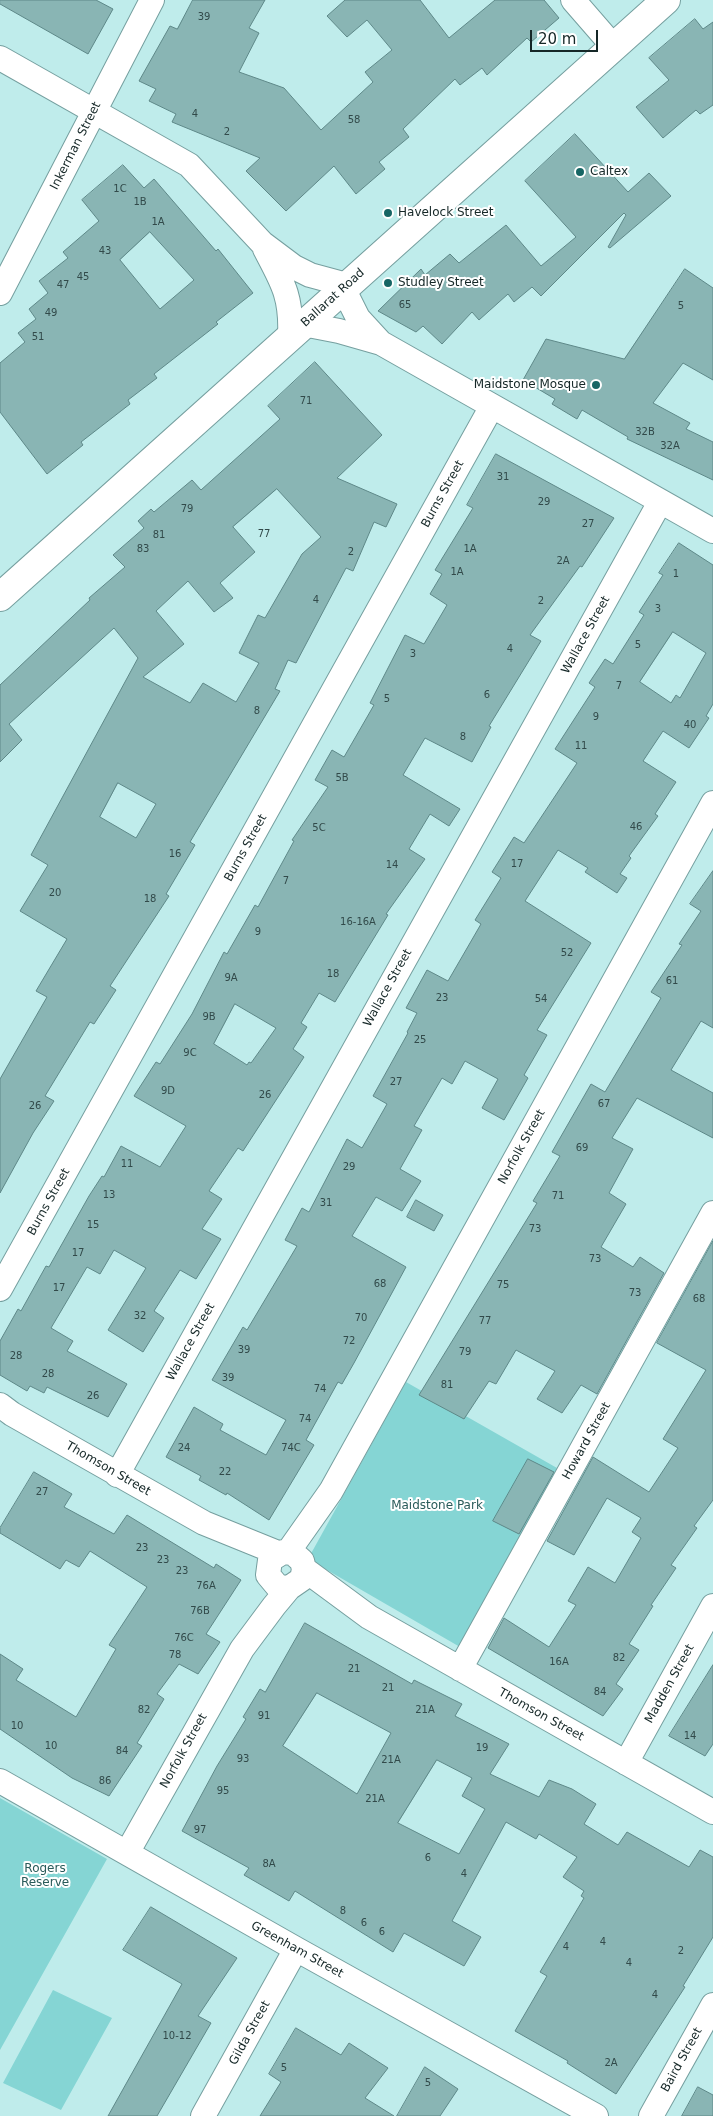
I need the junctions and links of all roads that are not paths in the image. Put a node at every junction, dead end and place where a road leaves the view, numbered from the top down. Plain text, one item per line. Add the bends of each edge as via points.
1 (152, 0) edge
2 (573, 0) edge
3 (666, 0) edge
4 (613, 46) junction
5 (0, 58) edge
6 (94, 111) junction
7 (262, 243) junction
8 (345, 287) junction
9 (0, 293) edge
10 (297, 330) junction
11 (381, 344) junction
12 (492, 406) junction
13 (660, 502) junction
14 (713, 532) edge
15 (0, 597) edge
16 (713, 803) edge
17 (713, 1213) edge
18 (0, 1289) edge
19 (4, 1410) edge
20 (117, 1475) junction
21 (287, 1570) junction
22 (713, 1606) edge
23 (460, 1669) junction
24 (626, 1763) junction
25 (0, 1781) edge
26 (713, 1812) edge
27 (127, 1853) junction
28 (296, 1949) junction
29 (713, 2005) edge
30 (204, 2116) edge
31 (596, 2116) edge
32 (651, 2116) edge

1 - 6 street, Inkerman Street
2 - 4 street
3 - 4 highway, Ballarat Road
4 - 8 highway, Ballarat Road
5 - 6 street
6 - 7 street via 189,165
6 - 9 street, Inkerman Street
7 - 8 street via 294,267
7 - 10 street via 284,285
8 - 10 highway, Ballarat Road
8 - 11 street via 358,318
10 - 11 street via 339,331
10 - 15 highway, Ballarat Road
11 - 12 street
12 - 13 street
12 - 18 street, Burns Street
13 - 14 street
13 - 20 street, Wallace Street
16 - 21 street, Norfolk Street
17 - 23 street, Howard Street
19 - 20 street, Thomson Street
20 - 21 street, Thomson Street
21 - 23 street, Thomson Street
21 - 27 street, Norfolk Street
22 - 24 street, Madden Street
23 - 24 street, Thomson Street
24 - 26 street, Thomson Street
25 - 27 street, Greenham Street
27 - 28 street, Greenham Street
28 - 30 street, Gilda Street
28 - 31 street, Greenham Street
29 - 32 street, Baird Street

